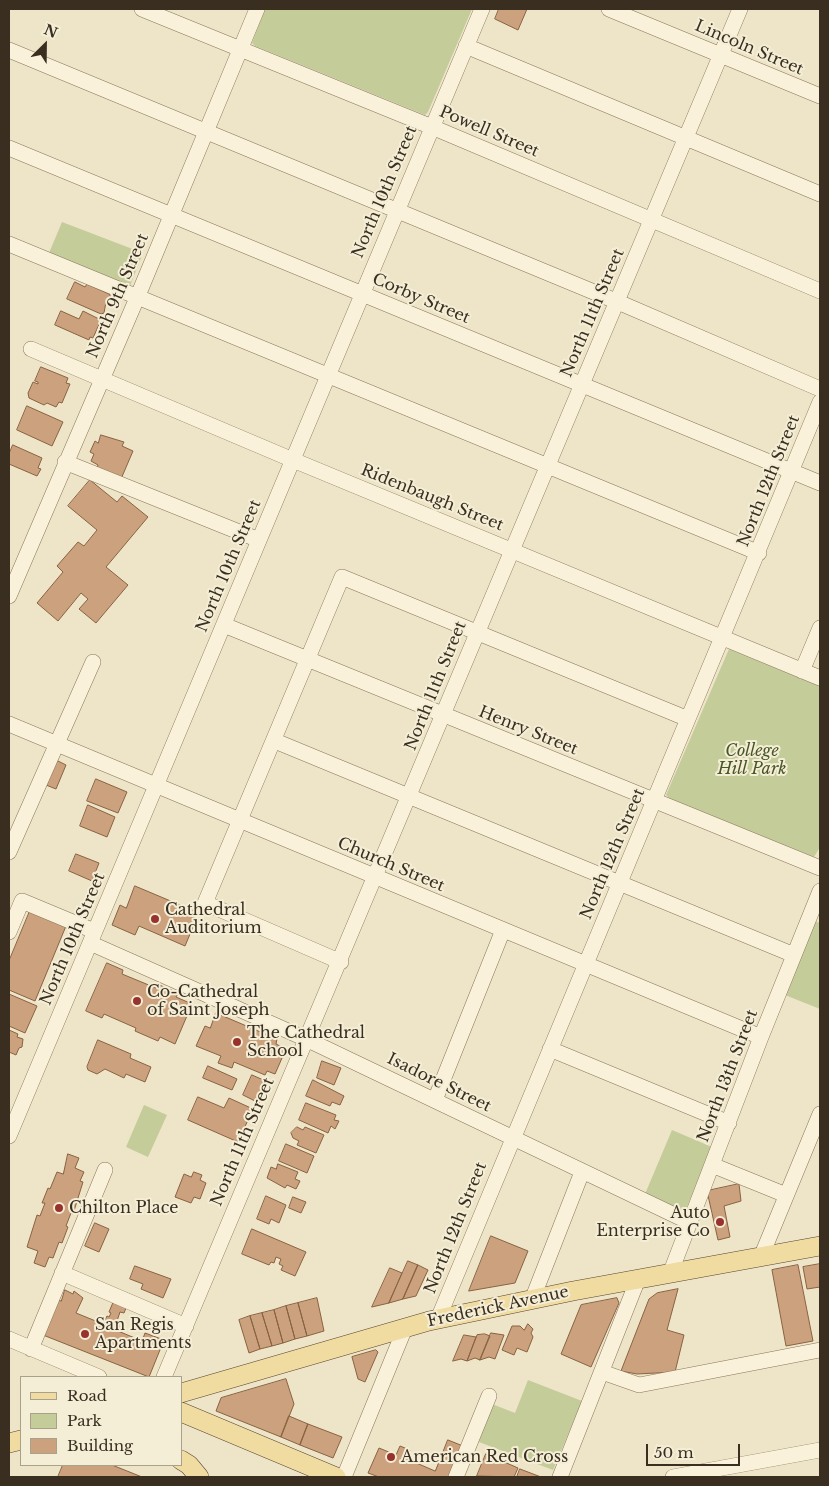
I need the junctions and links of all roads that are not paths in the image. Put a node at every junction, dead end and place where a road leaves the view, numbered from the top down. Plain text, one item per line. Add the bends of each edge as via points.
1 (142, 9) edge
2 (257, 9) edge
3 (482, 9) edge
4 (609, 9) edge
5 (740, 9) edge
6 (466, 46) junction
7 (240, 49) junction
8 (9, 50) edge
9 (720, 55) junction
10 (820, 96) edge
11 (432, 127) junction
12 (206, 133) junction
13 (685, 137) junction
14 (9, 148) edge
15 (820, 194) edge
16 (397, 211) junction
17 (171, 214) junction
18 (652, 218) junction
19 (9, 244) edge
20 (820, 290) edge
21 (362, 293) junction
22 (137, 298) junction
23 (618, 302) junction
24 (31, 349) dead end
25 (328, 376) junction
26 (102, 378) junction
27 (582, 385) junction
28 (820, 389) edge
29 (820, 402) edge
30 (292, 460) junction
31 (65, 462) junction
32 (546, 466) junction
33 (792, 472) junction
34 (820, 483) edge
35 (259, 540) junction
36 (511, 550) junction
37 (759, 553) junction
38 (9, 596) edge
39 (224, 625) junction
40 (820, 628) edge
41 (478, 631) junction
42 (722, 637) junction
43 (308, 660) junction
44 (93, 662) dead end
45 (802, 670) junction
46 (820, 678) edge
47 (444, 715) junction
48 (688, 719) junction
49 (9, 724) edge
50 (274, 741) junction
51 (57, 744) junction
52 (157, 786) junction
53 (410, 798) junction
54 (654, 801) junction
55 (240, 821) junction
56 (9, 852) edge
57 (820, 868) edge
58 (376, 877) junction
59 (619, 885) junction
60 (820, 891) edge
61 (503, 930) junction
62 (9, 932) edge
63 (92, 937) junction
64 (794, 955) junction
65 (341, 962) junction
66 (585, 964) junction
67 (761, 1037) junction
68 (306, 1039) junction
69 (550, 1049) junction
70 (435, 1100) junction
71 (820, 1114) edge
72 (729, 1123) junction
73 (9, 1136) edge
74 (512, 1139) junction
75 (712, 1165) junction
76 (105, 1170) dead end
77 (582, 1172) junction
78 (786, 1195) junction
79 (689, 1222) junction
80 (820, 1246) edge
81 (761, 1257) junction
82 (62, 1273) junction
83 (670, 1274) junction
84 (638, 1280) junction
85 (532, 1300) junction
86 (438, 1319) junction
87 (186, 1326) junction
88 (405, 1328) junction
89 (9, 1339) edge
90 (31, 1349) junction
91 (820, 1350) edge
92 (602, 1372) junction
93 (97, 1376) edge
94 (164, 1376) edge
95 (182, 1393) edge
96 (490, 1396) dead end
97 (182, 1412) edge
98 (820, 1450) edge
99 (182, 1460) edge
100 (199, 1477) edge
101 (336, 1477) edge
102 (344, 1477) edge
103 (456, 1477) edge
104 (560, 1477) edge
105 (673, 1477) edge

1 - 7 street, Powell Street
2 - 7 street, North 9th Street
3 - 6 street, North 10th Street
4 - 9 street, Lincoln Street
5 - 9 street, North 11th Street
6 - 11 street, North 10th Street
6 - 13 street
7 - 11 street, Powell Street
7 - 12 street, North 9th Street
8 - 12 street
9 - 10 street, Lincoln Street
9 - 13 street, North 11th Street
11 - 16 street, North 10th Street
11 - 18 street, Powell Street
12 - 16 street
12 - 17 street, North 9th Street
13 - 15 street
13 - 18 street, North 11th Street
14 - 17 street, Corby Street
16 - 21 street, North 10th Street
16 - 23 street
17 - 21 street, Corby Street
17 - 22 street, North 9th Street
18 - 20 street, Powell Street
18 - 23 street, North 11th Street
19 - 22 street
21 - 25 street, North 10th Street
21 - 27 street, Corby Street
22 - 25 street
22 - 26 street, North 9th Street
23 - 27 street, North 11th Street
23 - 28 street
24 - 26 street, Ridenbaugh Street
25 - 30 street, North 10th Street
25 - 32 street
26 - 30 street, Ridenbaugh Street
26 - 31 street, North 9th Street
27 - 32 street, North 11th Street
27 - 33 street, Corby Street
29 - 33 street, North 12th Street
30 - 35 street, North 10th Street
30 - 36 street, Ridenbaugh Street
31 - 35 street
31 - 38 street, North 9th Street
32 - 36 street, North 11th Street
32 - 37 street
33 - 34 street, Corby Street
33 - 37 street, North 12th Street
35 - 39 street, North 10th Street
36 - 41 street, North 11th Street
36 - 42 street, Ridenbaugh Street
37 - 42 street, North 12th Street
39 - 43 street, Henry Street
39 - 52 street, North 10th Street
40 - 45 street
41 - 43 street via 342,577
41 - 47 street, North 11th Street
41 - 48 street
42 - 45 street, Ridenbaugh Street
42 - 48 street, North 12th Street
43 - 47 street, Henry Street
43 - 50 street
44 - 51 street
45 - 46 street, Ridenbaugh Street
47 - 53 street, North 11th Street
47 - 54 street, Henry Street
48 - 54 street, North 12th Street
49 - 51 street, Church Street
50 - 53 street
50 - 55 street
51 - 52 street, Church Street
51 - 56 street
52 - 55 street, Church Street
52 - 63 street, North 10th Street
53 - 58 street, North 11th Street
53 - 59 street
54 - 57 street, Henry Street
54 - 59 street, North 12th Street
55 - 58 street, Church Street
55 - 65 street via 205,903
58 - 61 street, Church Street
58 - 65 street, North 11th Street
59 - 64 street
59 - 66 street, North 12th Street
60 - 64 street, North 13th Street
61 - 66 street, Church Street
61 - 70 street
62 - 63 street, Isadore Street via 22,901
63 - 68 street, Isadore Street
63 - 73 street, North 10th Street
64 - 67 street, North 13th Street
65 - 68 street, North 11th Street
66 - 67 street, Church Street
66 - 69 street, North 12th Street
67 - 72 street, North 13th Street
68 - 70 street, Isadore Street
68 - 87 street, North 11th Street
69 - 72 street
69 - 74 street, North 12th Street
70 - 74 street, Isadore Street
71 - 78 street
72 - 75 street, North 13th Street
74 - 77 street, Isadore Street
74 - 86 street, North 12th Street
75 - 78 street
75 - 79 street, North 13th Street
76 - 82 street
77 - 79 street, Isadore Street
77 - 85 street
78 - 81 street
79 - 83 street, North 13th Street
80 - 81 main road, Frederick Avenue
81 - 83 main road, Frederick Avenue
82 - 87 street
82 - 90 street
83 - 84 main road, Frederick Avenue
84 - 85 main road, Frederick Avenue
84 - 92 street
85 - 86 main road, Frederick Avenue
86 - 88 main road, Frederick Avenue
87 - 94 street, North 11th Street
88 - 95 main road, Frederick Avenue
88 - 102 street
89 - 90 street
90 - 93 street
91 - 92 street via 639,1385
92 - 104 street
96 - 103 street
97 - 101 main road
98 - 105 street
99 - 100 main road

